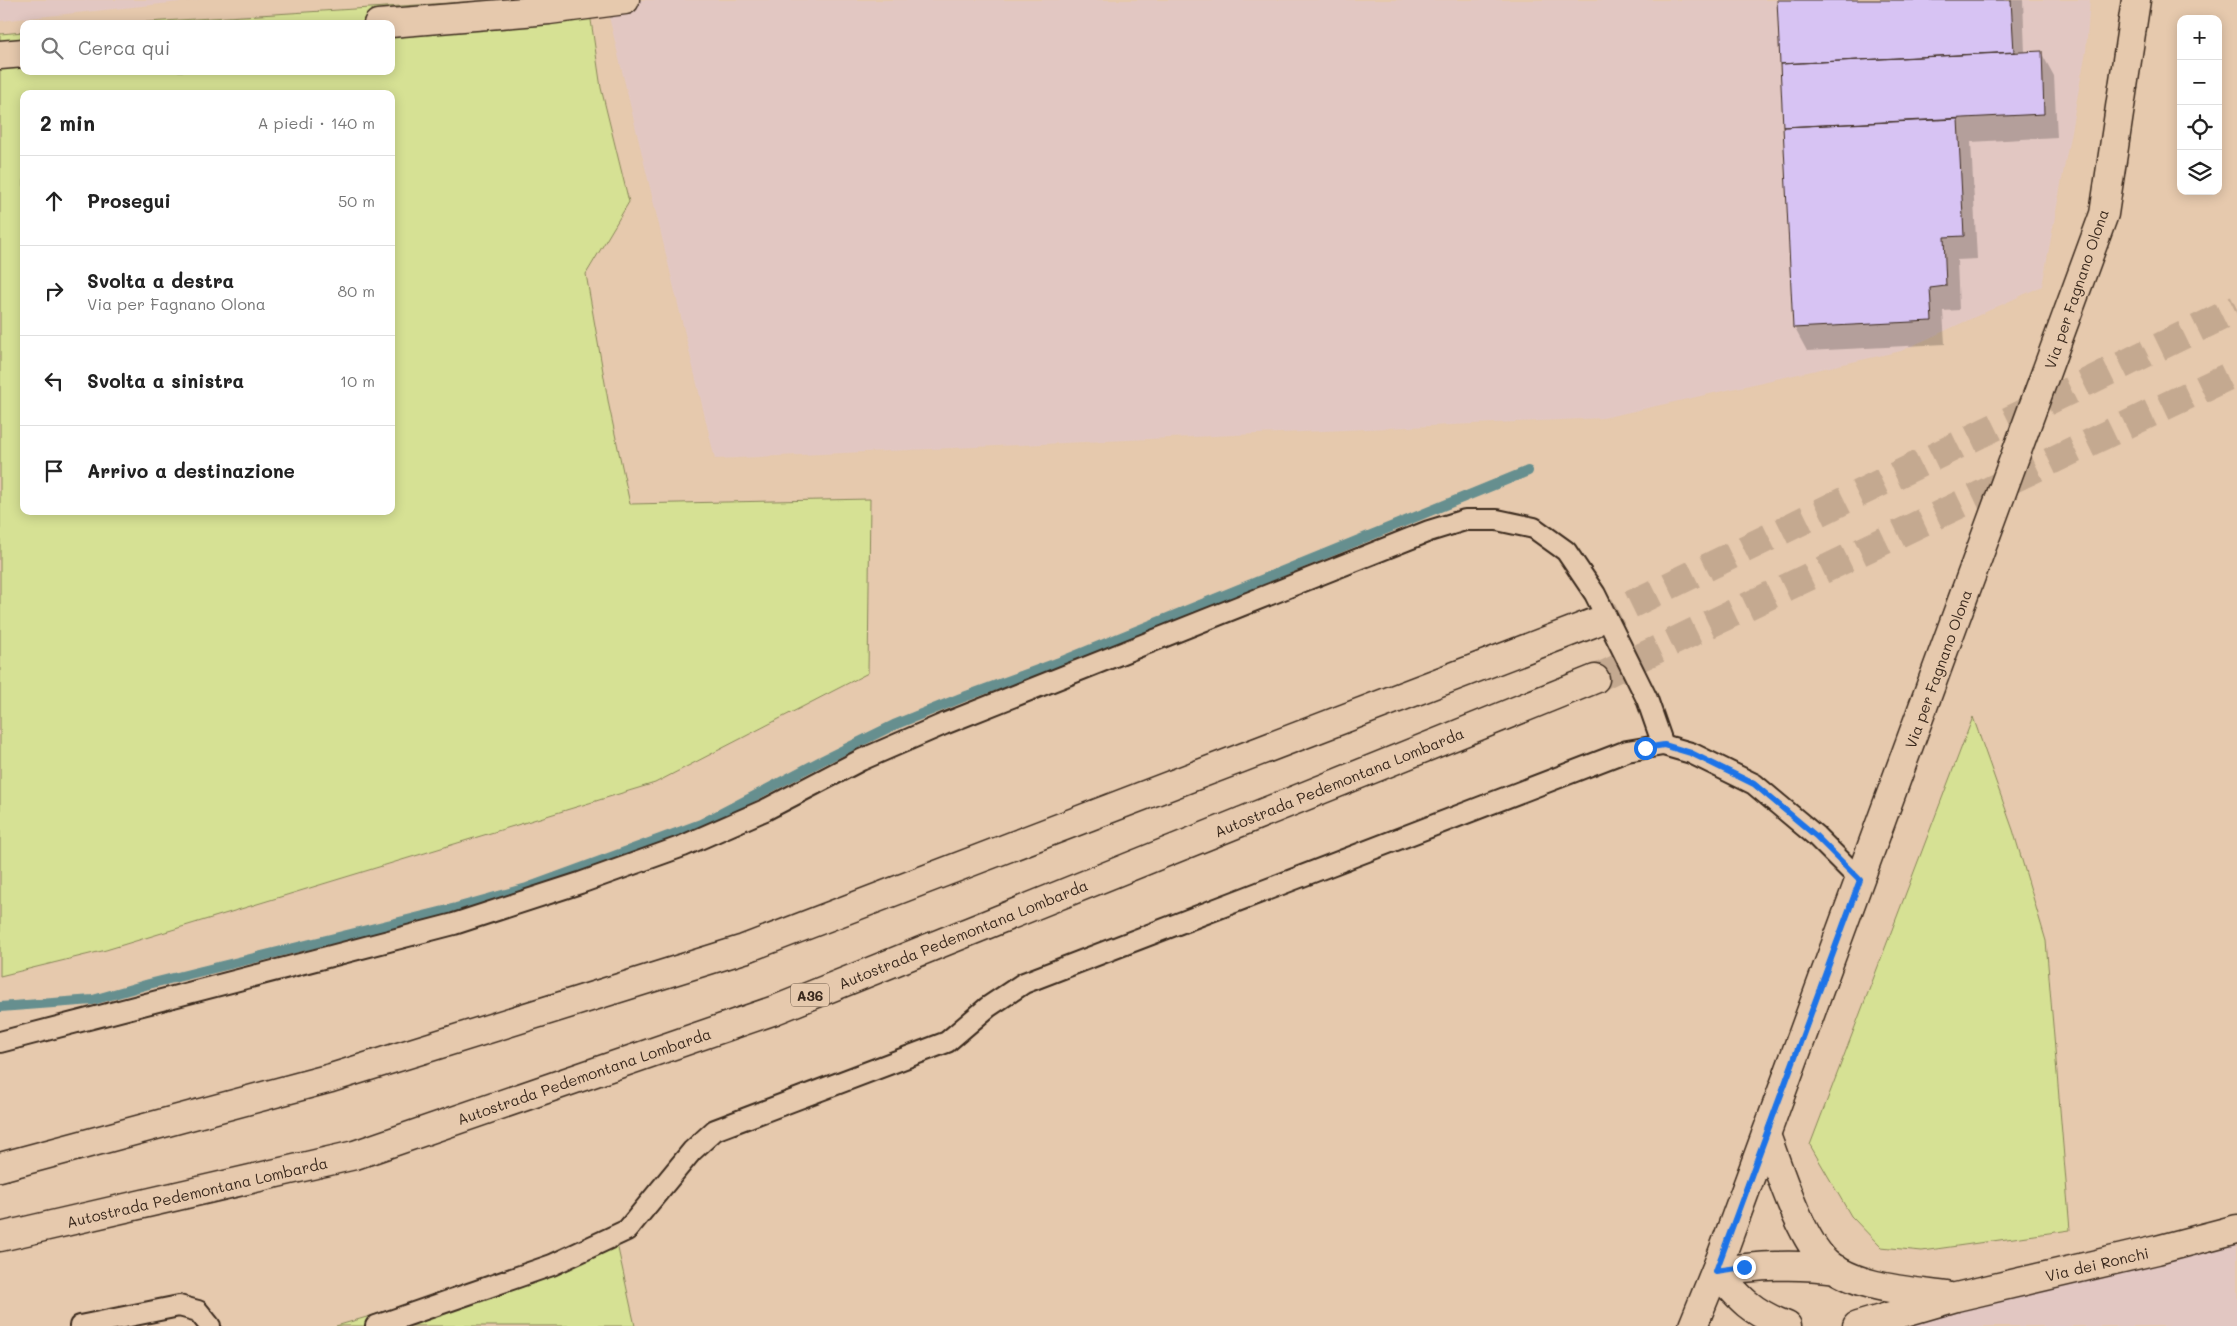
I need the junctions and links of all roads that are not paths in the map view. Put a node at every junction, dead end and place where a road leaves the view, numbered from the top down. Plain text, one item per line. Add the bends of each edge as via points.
1 (625, 0) edge
2 (2136, 0) edge
3 (395, 23) edge
4 (20, 53) edge
5 (0, 54) edge
6 (1593, 623) tunnel mouth
7 (1595, 679) tunnel mouth
8 (1664, 745) junction
9 (1860, 880) junction
10 (0, 1042) edge
11 (1766, 1135) junction
12 (0, 1168) edge
13 (2237, 1230) edge
14 (0, 1237) edge
15 (1836, 1269) junction
16 (1716, 1271) junction
17 (1956, 1297) junction
18 (80, 1326) edge
19 (210, 1326) edge
20 (376, 1326) edge
21 (1693, 1326) edge
22 (1787, 1326) edge
23 (1857, 1326) edge

1 - 3 main road via 549,10
2 - 9 main road, Via per Fagnano Olona via 2104,214
4 - 5 main road
6 - 12 main road via 744,949 331,1078
7 - 14 main road, Autostrada Pedemontana Lombarda / A36 via 765,1013 355,1155
8 - 9 lane via 1691,753 1754,784 1816,836
8 - 10 lane via 1646,699 1595,594 1566,551 1534,528 1497,520 1465,520 1428,531 944,724 861,760 765,810 683,846 580,883 454,924
8 - 20 lane via 1627,751 1024,982 947,1042 715,1130 692,1151 627,1230 552,1265
9 - 11 main road, Via per Fagnano Olona
11 - 15 main road via 1809,1238 1826,1262
11 - 16 main road, Via per Fagnano Olona
13 - 17 main road, Via dei Ronchi
15 - 16 main road via 1783,1264
15 - 17 main road via 1856,1279 1889,1288
16 - 21 main road, Via per Fagnano Olona
16 - 22 main road via 1742,1301 1762,1315
17 - 23 main road, Via dei Ronchi
18 - 19 lane via 179,1306 198,1311

